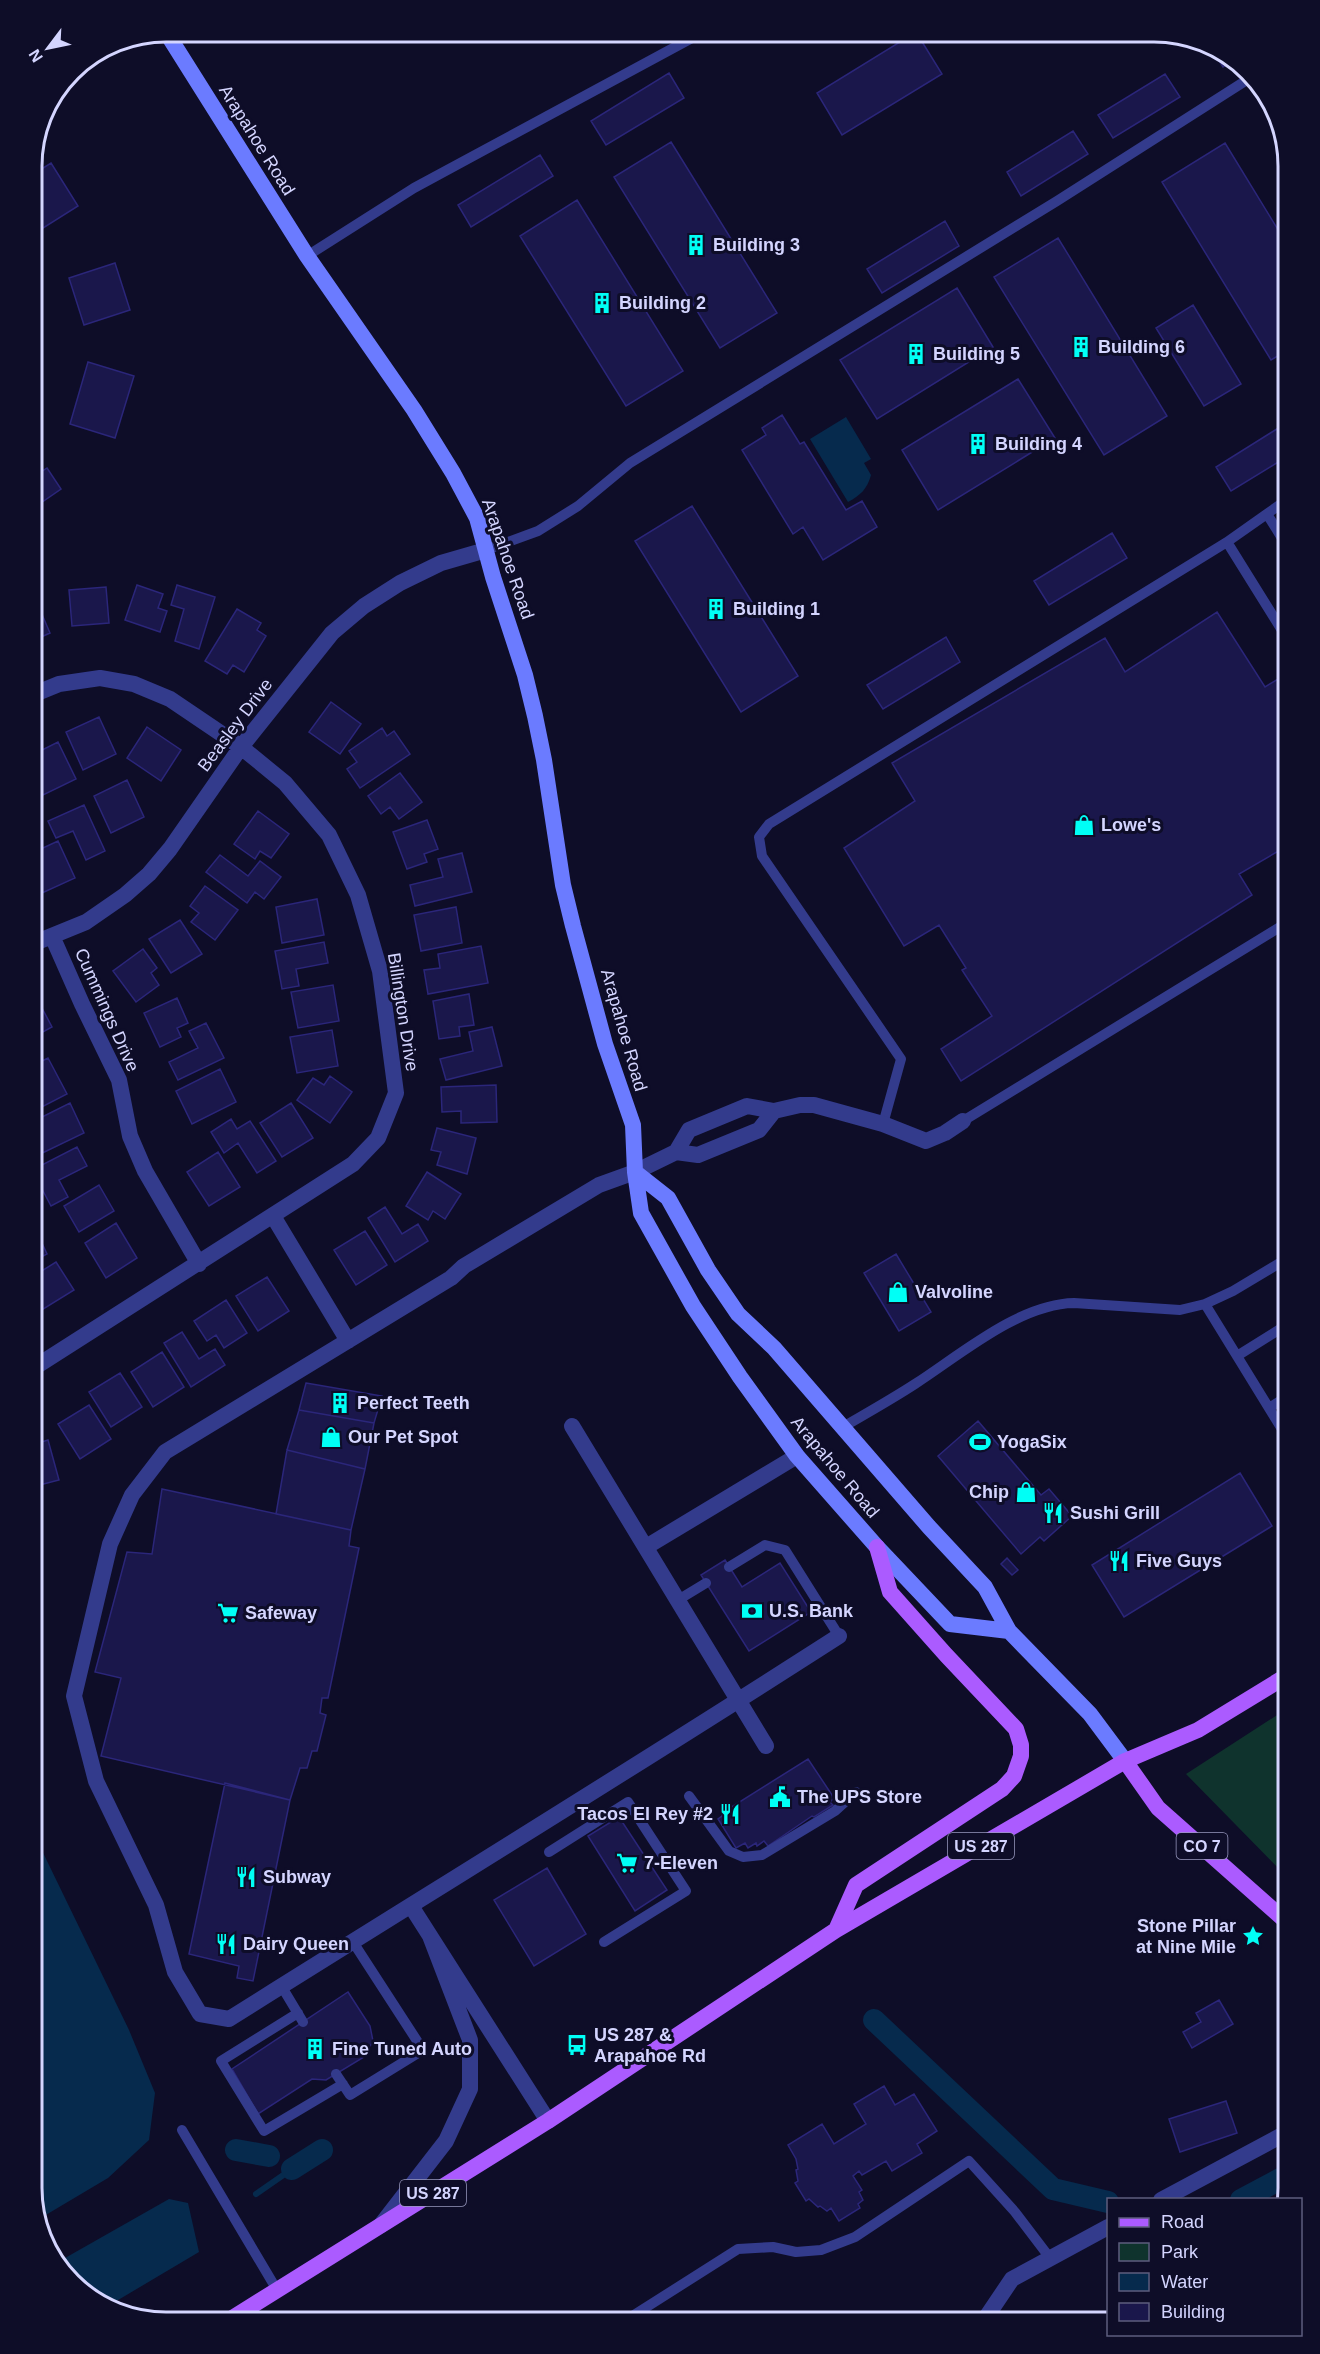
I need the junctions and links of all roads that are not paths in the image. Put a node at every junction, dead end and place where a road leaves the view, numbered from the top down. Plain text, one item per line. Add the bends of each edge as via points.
1 (172, 42) edge
2 (684, 42) edge
3 (1244, 81) edge
4 (307, 256) junction
5 (1278, 506) edge
6 (1267, 514) junction
7 (1278, 532) edge
8 (1227, 542) junction
9 (486, 550) junction
10 (1278, 624) edge
11 (42, 691) edge
12 (241, 747) junction
13 (1278, 928) edge
14 (52, 936) junction
15 (42, 940) edge
16 (774, 1111) junction
17 (963, 1121) joint
18 (883, 1124) junction
19 (676, 1152) junction
20 (635, 1172) junction
21 (273, 1216) junction
22 (199, 1264) junction
23 (1278, 1264) edge
24 (1205, 1304) junction
25 (1278, 1330) edge
26 (348, 1341) junction
27 (1237, 1356) junction
28 (42, 1363) edge
29 (1278, 1402) edge
30 (1269, 1408) junction
31 (1278, 1423) edge
32 (572, 1426) dead end
33 (843, 1427) junction
34 (797, 1456) junction
35 (646, 1547) junction
36 (877, 1547) junction
37 (729, 1566) dead end
38 (706, 1583) dead end
39 (678, 1600) junction
40 (1009, 1631) junction
41 (839, 1636) joint
42 (1278, 1681) edge
43 (739, 1701) junction
44 (766, 1746) dead end
45 (1125, 1761) junction
46 (856, 1792) dead end
47 (689, 1796) dead end
48 (549, 1852) dead end
49 (411, 1906) junction
50 (1278, 1914) edge
51 (836, 1930) junction
52 (430, 1936) junction
53 (353, 1941) junction
54 (604, 1942) dead end
55 (282, 1987) junction
56 (336, 2074) dead end
57 (343, 2084) junction
58 (548, 2121) junction
59 (182, 2130) dead end
60 (1278, 2137) edge
61 (1163, 2198) edge
62 (379, 2227) junction
63 (1107, 2228) edge
64 (1050, 2258) junction
65 (277, 2290) junction
66 (242, 2312) edge
67 (642, 2312) edge
68 (989, 2312) edge

1 - 4 main road, Arapahoe Road
2 - 4 lane via 414,188
3 - 9 lane via 630,463 579,506 538,531
4 - 9 main road, Arapahoe Road via 449,465 477,518
5 - 6 lane
6 - 7 lane
6 - 8 lane
8 - 10 lane
8 - 18 lane via 769,825 759,837 762,856 901,1059
9 - 12 street, Beasley Drive via 441,563 364,606 332,633
9 - 20 main road, Arapahoe Road via 533,706 563,885 605,1044 633,1125
11 - 12 street, Billington Drive via 100,678 134,684 170,699
12 - 14 street, Beasley Drive via 149,874 86,922
12 - 21 street, Billington Drive via 285,783 329,835 358,895 380,970 396,1093 378,1138 353,1164
13 - 17 lane
14 - 15 street, Beasley Drive
14 - 22 street, Cummings Drive via 120,1080 130,1136 145,1171
16 - 18 street via 814,1105
16 - 19 street via 759,1130 698,1155
16 - 19 street via 747,1106 689,1130
17 - 18 street via 926,1141
19 - 20 street
20 - 26 street via 599,1185
20 - 33 main road, Arapahoe Road via 668,1198 738,1314 774,1348
20 - 34 main road, Arapahoe Road via 641,1213 693,1306
21 - 22 street, Billington Drive
21 - 26 street
22 - 28 street, Billington Drive
23 - 24 lane
24 - 27 lane
24 - 33 lane via 1180,1310 1062,1303 1040,1310 984,1338
25 - 27 lane
26 - 55 street via 165,1452 132,1495 110,1544 74,1696 96,1781 156,1905 175,1972 200,2014 230,2019
27 - 30 lane
29 - 30 lane
30 - 31 lane
32 - 35 street
33 - 40 main road, Arapahoe Road via 985,1587
34 - 35 street
34 - 36 main road, Arapahoe Road
35 - 39 street
36 - 40 main road, Arapahoe Road via 950,1624
36 - 51 main road via 890,1592 1016,1729 1022,1751 1014,1776 1002,1789 856,1885
37 - 41 lane via 765,1545 786,1550
38 - 39 lane
39 - 43 street
40 - 45 main road, Arapahoe Road via 1090,1714
41 - 43 street
42 - 45 main road, US 287 via 1198,1730
43 - 44 street
43 - 49 street
45 - 50 main road, Arapahoe Road / CO 7 via 1158,1808
45 - 51 main road, US 287
46 - 47 lane via 835,1811 762,1855 743,1857 729,1851
48 - 54 lane via 628,1802 686,1891
49 - 52 street
49 - 53 street
51 - 58 main road, US 287
52 - 58 street
52 - 62 street via 470,2040 470,2089 446,2141
53 - 55 street
53 - 57 lane via 423,2050 350,2095
55 - 57 lane via 301,2017 221,2061 264,2131
56 - 57 lane
58 - 62 main road, US 287
59 - 65 lane
60 - 61 street
62 - 65 main road, US 287
63 - 64 street
64 - 67 lane via 969,2161 855,2237 821,2250 738,2249
64 - 68 street via 1012,2279
65 - 66 main road, US 287

